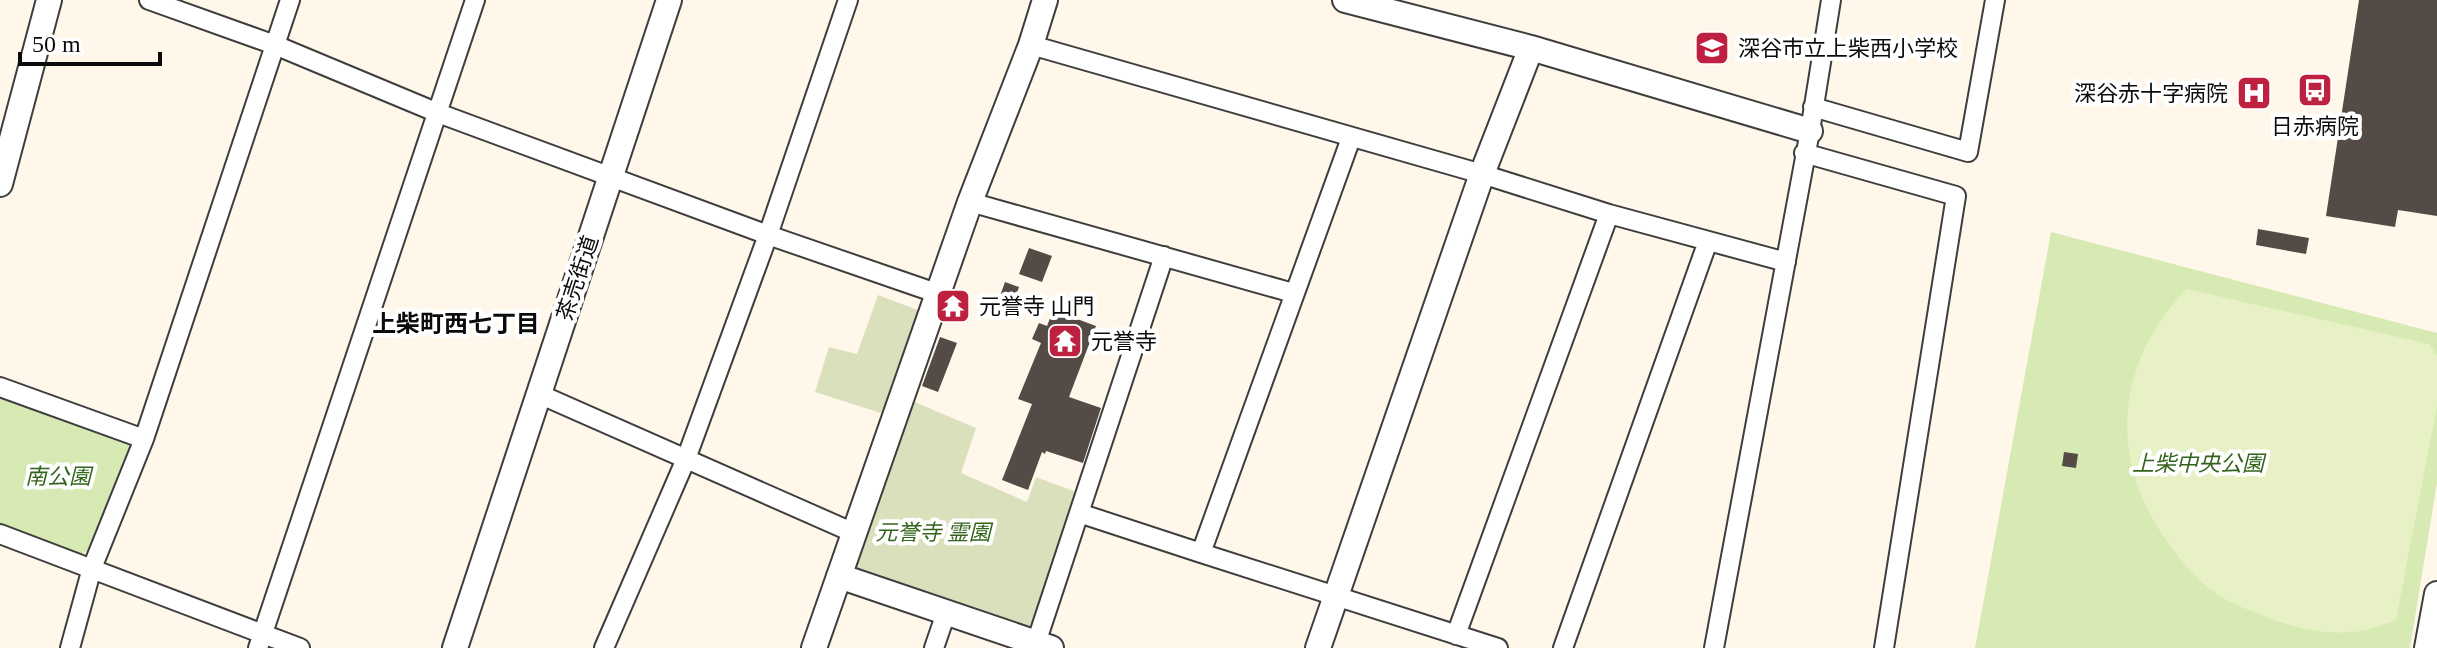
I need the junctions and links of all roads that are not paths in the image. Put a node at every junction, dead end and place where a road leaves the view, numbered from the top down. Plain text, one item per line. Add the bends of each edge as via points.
1 (49, 0) edge
2 (149, 0) edge
3 (290, 0) edge
4 (475, 0) edge
5 (669, 0) edge
6 (848, 0) edge
7 (1045, 0) edge
8 (1345, 0) edge
9 (1831, 0) edge
10 (1995, 0) edge
11 (275, 45) junction
12 (1031, 45) junction
13 (1531, 48) junction
14 (438, 113) junction
15 (1809, 130) junction
16 (1351, 138) junction
17 (1482, 174) junction
18 (611, 176) junction
19 (0, 184) edge
20 (970, 202) junction
21 (1609, 214) junction
22 (768, 235) junction
23 (1708, 241) junction
24 (1164, 256) junction
25 (1786, 262) junction
26 (1293, 293) junction
27 (939, 294) junction
28 (0, 387) edge
29 (539, 394) junction
30 (144, 439) junction
31 (686, 459) junction
32 (1079, 513) junction
33 (854, 533) junction
34 (0, 534) edge
35 (1201, 553) junction
36 (92, 568) junction
37 (839, 576) junction
38 (2437, 594) edge
39 (1336, 597) junction
40 (946, 613) junction
41 (1456, 635) junction
42 (261, 640) edge
43 (1043, 646) edge
44 (70, 648) edge
45 (300, 648) edge
46 (455, 648) edge
47 (604, 648) edge
48 (814, 648) edge
49 (934, 648) edge
50 (1318, 648) edge
51 (1498, 648) edge
52 (1563, 648) edge
53 (1714, 648) edge
54 (1884, 648) edge
55 (2427, 648) edge

1 - 19 street
2 - 11 street
3 - 11 street
4 - 14 street
5 - 18 street, 茶売街道
6 - 22 street
7 - 12 street
8 - 13 street
9 - 15 street
10 - 15 street via 1968,152
11 - 14 street
11 - 30 street
12 - 16 street
12 - 20 street
13 - 15 street
13 - 17 street
14 - 18 street
14 - 42 street
15 - 25 street
15 - 54 street via 1956,196
16 - 17 street
16 - 26 street
17 - 21 street
17 - 39 street
18 - 22 street
18 - 29 street, 茶売街道
20 - 24 street
20 - 27 street
21 - 23 street
21 - 41 street
22 - 27 street
22 - 31 street
23 - 25 street
23 - 52 street
24 - 26 street
24 - 32 street
25 - 53 street
26 - 35 street
27 - 33 street
28 - 30 street
29 - 31 street
29 - 46 street, 茶売街道
30 - 36 street
31 - 33 street
31 - 47 street
32 - 35 street
32 - 43 street
33 - 37 street
34 - 36 street
35 - 39 street
36 - 42 street
36 - 44 street
37 - 40 street
37 - 48 street
38 - 55 street
39 - 41 street
39 - 50 street
40 - 43 street
40 - 49 street
41 - 51 street
42 - 45 street

